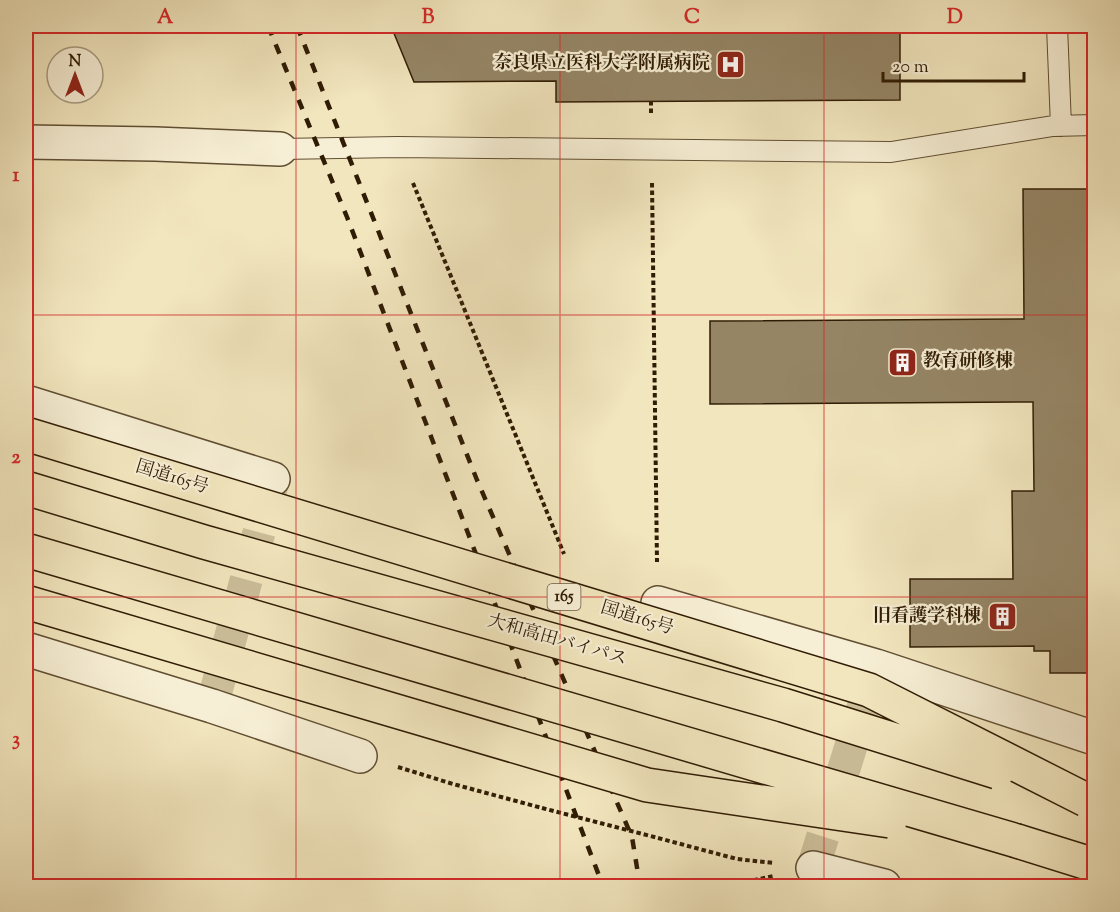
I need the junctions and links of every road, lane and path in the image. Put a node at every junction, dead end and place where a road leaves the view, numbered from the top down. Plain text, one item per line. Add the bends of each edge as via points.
1 (1057, 26) edge
2 (651, 101) dead end
3 (1095, 125) edge
4 (1061, 126) junction
5 (26, 142) edge
6 (398, 147) junction
7 (280, 149) joint
8 (652, 150) junction
9 (26, 402) edge
10 (26, 434) edge
11 (273, 479) dead end
12 (26, 488) edge
13 (26, 550) edge
14 (565, 556) dead end
15 (657, 565) dead end
16 (26, 603) edge
17 (658, 603) dead end
18 (26, 649) edge
19 (1095, 738) edge
20 (360, 756) joint
21 (1090, 802) edge
22 (1017, 840) junction
23 (737, 859) dead end
24 (1088, 864) edge
25 (813, 868) joint
26 (724, 886) edge
27 (884, 886) edge

1 - 4 lane
2 - 8 path
3 - 4 lane
4 - 8 lane via 891,152
5 - 7 street
6 - 7 lane
6 - 8 lane
6 - 14 path
8 - 15 path
9 - 11 street
10 - 21 highway, 国道165号 / 165, bridge via 869,690
12 - 21 highway, 大和高田バイパス / 165, bridge via 216,546 783,705
13 - 22 highway, bridge
16 - 22 highway, bridge via 647,785
17 - 19 street via 876,666
18 - 20 street
20 - 23 path, bridge
22 - 24 highway
25 - 26 path
25 - 27 street

